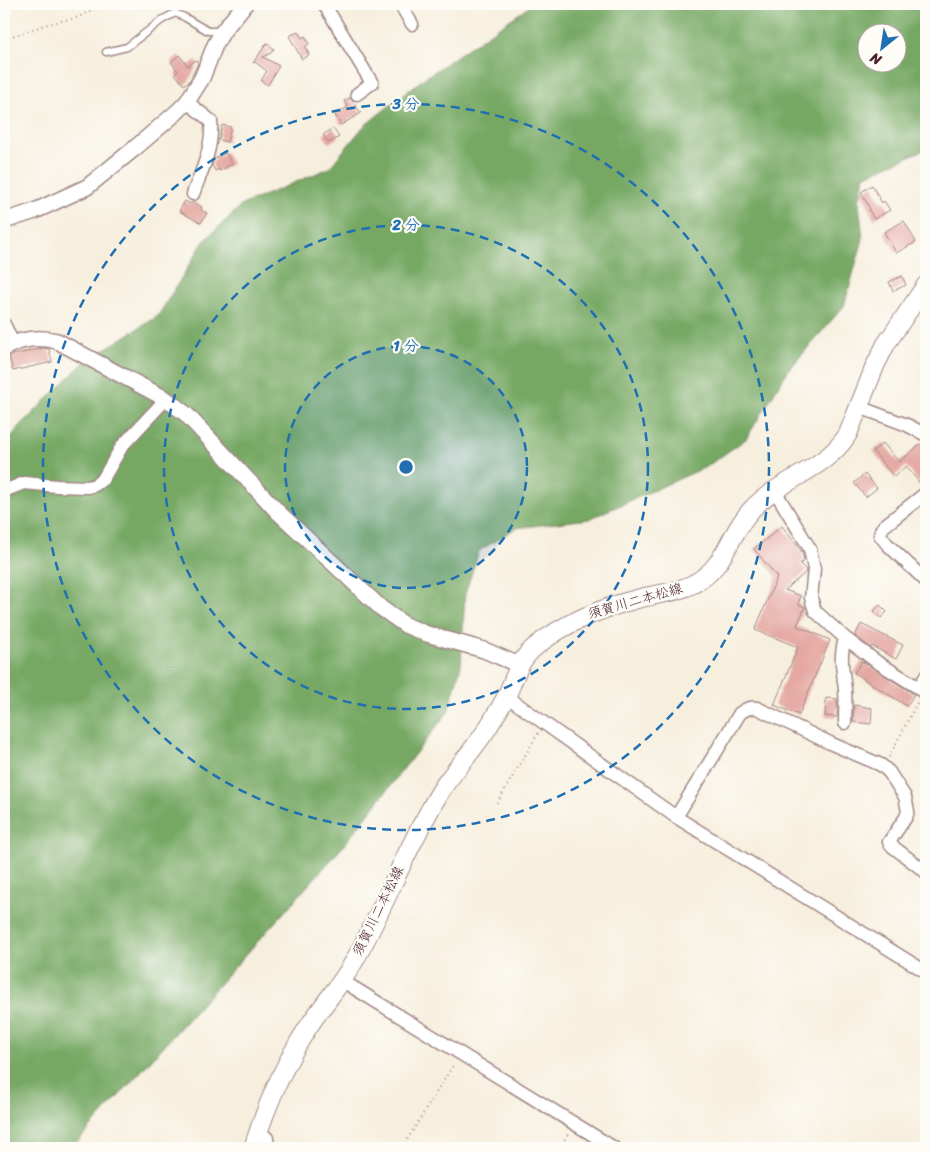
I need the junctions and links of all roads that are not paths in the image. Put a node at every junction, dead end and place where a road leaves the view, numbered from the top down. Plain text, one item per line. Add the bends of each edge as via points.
1 (245, 4) edge
2 (324, 4) edge
3 (400, 4) edge
4 (412, 24) dead end
5 (223, 31) junction
6 (106, 52) dead end
7 (357, 94) dead end
8 (187, 102) junction
9 (193, 194) dead end
10 (4, 221) edge
11 (926, 285) edge
12 (4, 324) edge
13 (9, 346) edge
14 (166, 399) junction
15 (858, 407) junction
16 (926, 435) edge
17 (4, 491) edge
18 (775, 491) junction
19 (926, 493) edge
20 (926, 581) edge
21 (845, 638) junction
22 (519, 665) junction
23 (926, 676) edge
24 (924, 692) edge
25 (506, 696) junction
26 (845, 723) dead end
27 (676, 817) junction
28 (926, 872) edge
29 (926, 972) edge
30 (340, 980) junction
31 (258, 1131) junction
32 (253, 1148) edge
33 (268, 1148) edge
34 (614, 1148) edge

1 - 5 street
2 - 7 street via 372,83
3 - 4 street
5 - 6 lane via 208,31 175,14 127,47
5 - 8 street via 205,73
8 - 9 street via 211,122 212,134 209,153
8 - 10 street via 87,187
11 - 15 main road, 須賀川二本松線 via 886,344
12 - 13 street
13 - 14 street via 38,337 57,341
14 - 17 street via 122,446 103,479 95,485 58,486 24,482
14 - 22 street via 186,414 278,512 391,616 427,634 484,650
15 - 16 street
15 - 18 main road, 須賀川二本松線 via 848,434 836,450
18 - 21 street via 810,549 814,569 811,598 815,611
18 - 22 main road, 須賀川二本松線 via 754,506 742,520 719,563 706,576 675,591 584,616 538,644
19 - 20 street via 884,526 880,535
21 - 24 street
21 - 26 street via 841,665
22 - 25 main road, 須賀川二本松線
23 - 24 street
25 - 27 street
25 - 30 main road, 須賀川二本松線 via 480,740 444,785 351,966
27 - 28 street via 731,726 745,709 751,707 881,765 905,797 908,811 889,842
27 - 29 street
30 - 31 main road, 須賀川二本松線 via 292,1055
30 - 34 street
31 - 32 main road, 須賀川二本松線
31 - 33 street via 267,1138

